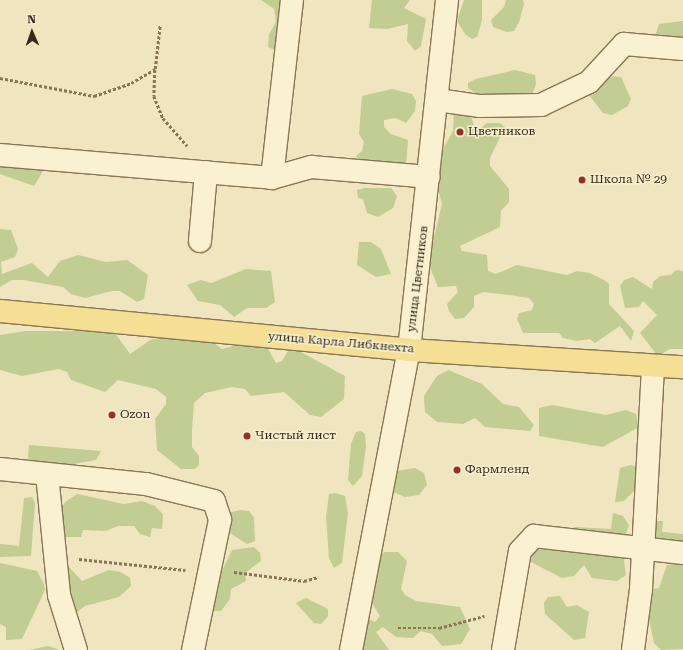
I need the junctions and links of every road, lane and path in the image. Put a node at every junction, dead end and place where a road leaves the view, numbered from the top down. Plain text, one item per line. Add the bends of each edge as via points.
1 (292, 0) edge
2 (448, 0) edge
3 (160, 25) dead end
4 (683, 49) edge
5 (155, 69) junction
6 (0, 78) edge
7 (437, 100) junction
8 (0, 155) edge
9 (206, 172) junction
10 (429, 177) junction
11 (272, 178) junction
12 (200, 240) dead end
13 (0, 311) edge
14 (409, 350) junction
15 (653, 366) junction
16 (683, 367) edge
17 (0, 469) edge
18 (47, 474) junction
19 (641, 548) junction
20 (683, 553) edge
21 (511, 602) junction
22 (398, 628) dead end
23 (76, 650) edge
24 (193, 650) edge
25 (351, 650) edge
26 (503, 650) edge
27 (633, 650) edge

1 - 11 street
2 - 7 street, улица Цветников
3 - 5 path
4 - 7 street via 624,44 589,82 541,105 484,106
5 - 6 path via 131,84 94,96
5 - 9 path via 154,96 162,118
7 - 10 street, улица Цветников
8 - 9 street
9 - 11 street
9 - 12 street
10 - 11 street via 311,166
10 - 14 street, улица Цветников
13 - 14 main road, улица Карла Либкнехта
14 - 15 main road, улица Карла Либкнехта
14 - 25 street, улица Цветников
15 - 16 main road, улица Карла Либкнехта
15 - 19 street
17 - 18 street
18 - 23 street via 59,595
18 - 24 street via 146,484 214,501 220,520
19 - 20 street
19 - 21 street via 534,536 520,551
19 - 27 street via 641,589
21 - 22 path via 494,614 439,628
21 - 26 street

